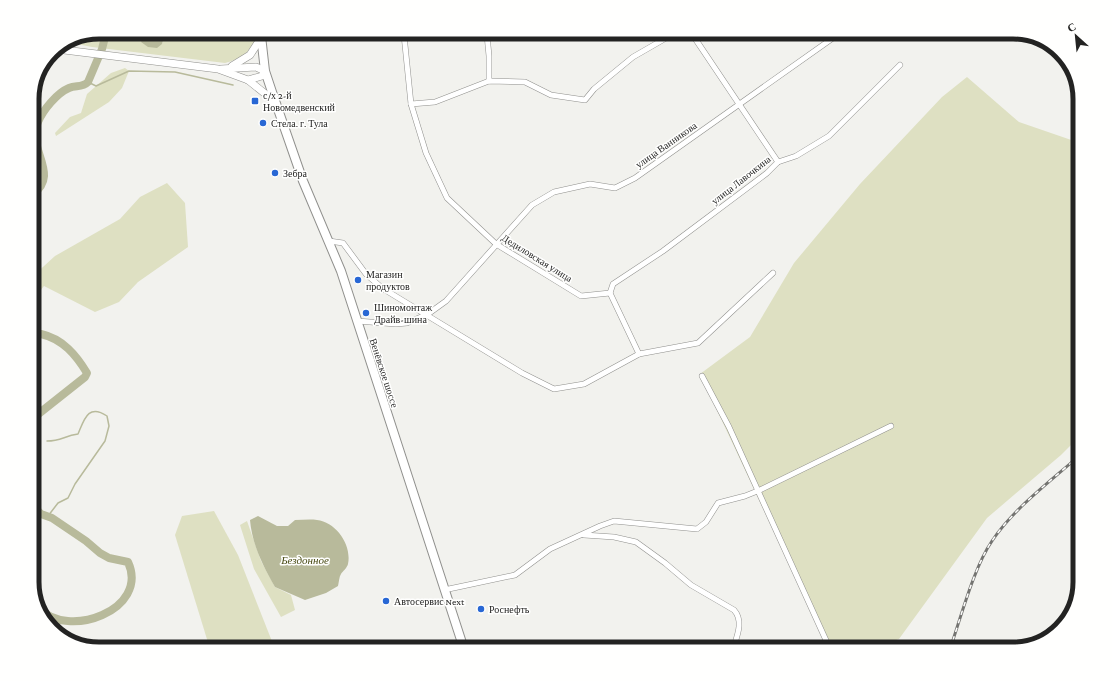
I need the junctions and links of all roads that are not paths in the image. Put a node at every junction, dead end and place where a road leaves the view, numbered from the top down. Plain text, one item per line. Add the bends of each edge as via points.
1 (260, 39) edge
2 (261, 39) edge
3 (404, 39) edge
4 (488, 39) edge
5 (665, 39) edge
6 (695, 39) edge
7 (831, 39) edge
8 (65, 50) edge
9 (900, 65) dead end
10 (229, 67) junction
11 (218, 69) junction
12 (265, 71) junction
13 (248, 80) junction
14 (489, 81) junction
15 (411, 104) junction
16 (739, 104) junction
17 (279, 114) junction
18 (778, 162) junction
19 (329, 241) junction
20 (496, 244) junction
21 (773, 273) dead end
22 (610, 293) junction
23 (428, 314) junction
24 (358, 321) junction
25 (639, 354) junction
26 (702, 376) dead end
27 (891, 426) dead end
28 (758, 490) junction
29 (581, 535) junction
30 (444, 590) junction
31 (462, 642) edge
32 (735, 642) edge
33 (827, 642) edge

1 - 10 main road via 246,59
2 - 12 main road, Венёвское шоссе
3 - 15 street, Дедиловская улица
4 - 14 street
5 - 14 street via 633,58 594,89 585,100 552,95 525,82
6 - 16 street
7 - 16 street, улица Ванникова
8 - 11 main road
9 - 18 street, улица Лавочкина via 829,136 796,156
10 - 11 main road
10 - 12 main road via 256,66
11 - 13 main road
12 - 13 main road via 262,76
12 - 17 main road, Венёвское шоссе
13 - 17 main road via 268,96
14 - 15 street via 435,102
15 - 20 street, Дедиловская улица via 426,154 447,198
16 - 18 street
16 - 20 street, улица Ванникова via 636,178 615,188 590,184 554,192 532,205
17 - 19 main road, Венёвское шоссе via 303,181
18 - 22 street, улица Лавочкина via 663,251 613,284
19 - 23 street via 343,243 366,274
19 - 24 main road, Венёвское шоссе
20 - 22 street, Дедиловская улица via 581,296
20 - 23 street, улица Ванникова via 446,301
21 - 25 street via 698,343
22 - 25 street
23 - 24 street, улица Ванникова via 407,323
23 - 25 street via 522,373 554,389 584,384
24 - 30 main road, Венёвское шоссе
26 - 28 street
27 - 28 street
28 - 29 street via 718,503 706,522 697,529 614,521
28 - 33 street
29 - 30 street via 550,549 516,575
29 - 32 street via 614,536 636,542 691,585 734,610 739,616 740,623
30 - 31 main road, Венёвское шоссе

